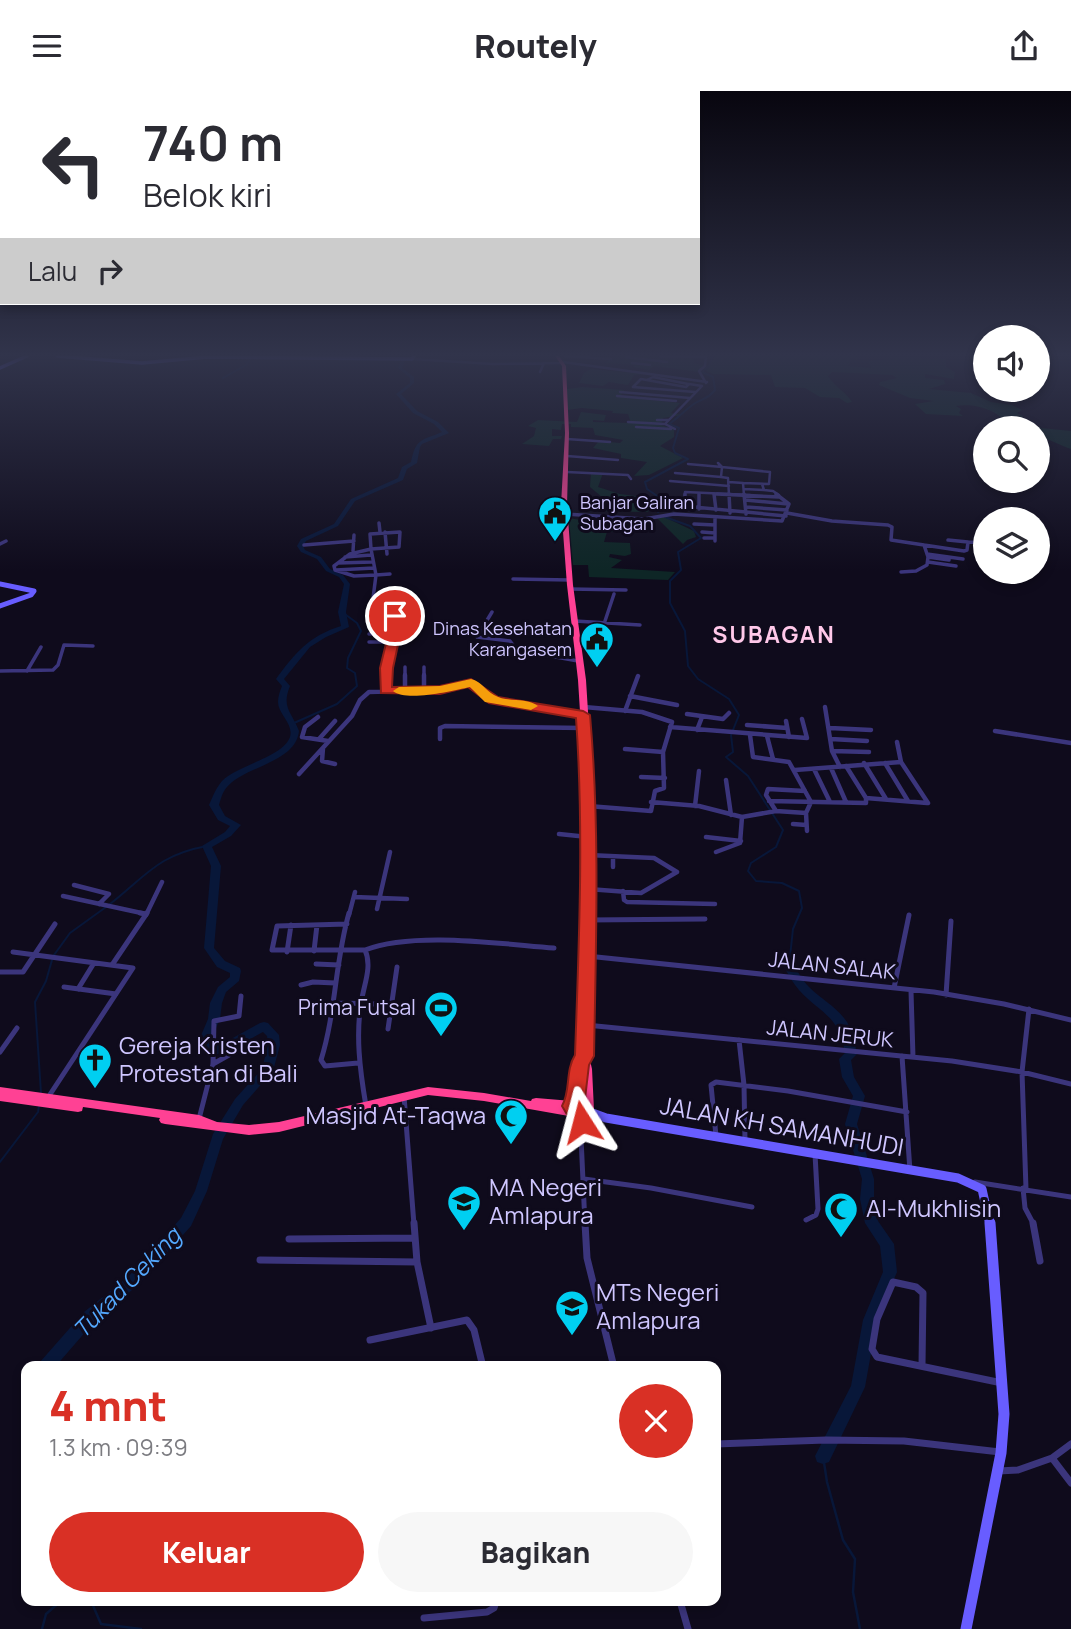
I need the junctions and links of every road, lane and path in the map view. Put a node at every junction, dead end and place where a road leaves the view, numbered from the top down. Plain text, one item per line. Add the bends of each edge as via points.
1 (566, 428) edge
2 (651, 428) edge
3 (673, 428) edge
4 (567, 439) junction
5 (610, 442) dead end
6 (567, 457) junction
7 (618, 460) dead end
8 (718, 463) dead end
9 (688, 464) dead end
10 (722, 467) junction
11 (567, 472) junction
12 (675, 473) dead end
13 (685, 474) junction
14 (698, 475) junction
15 (715, 477) junction
16 (721, 477) junction
17 (631, 479) dead end
18 (670, 481) dead end
19 (684, 482) junction
20 (697, 483) junction
21 (743, 483) junction
22 (729, 484) junction
23 (762, 484) junction
24 (714, 485) junction
25 (744, 489) junction
26 (764, 490) junction
27 (699, 493) junction
28 (714, 494) junction
29 (729, 494) junction
30 (745, 495) junction
31 (780, 496) junction
32 (745, 501) junction
33 (789, 504) junction
34 (746, 507) junction
35 (699, 509) junction
36 (716, 510) junction
37 (730, 511) junction
38 (746, 513) junction
39 (786, 513) junction
40 (565, 514) junction
41 (715, 518) junction
42 (730, 518) junction
43 (746, 519) junction
44 (379, 523) dead end
45 (393, 524) dead end
46 (694, 524) dead end
47 (715, 525) junction
48 (394, 531) junction
49 (382, 532) junction
50 (702, 532) dead end
51 (715, 533) junction
52 (355, 535) dead end
53 (704, 538) dead end
54 (948, 540) dead end
55 (6, 541) dead end
56 (354, 541) junction
57 (968, 542) junction
58 (973, 542) edge
59 (0, 544) edge
60 (304, 545) dead end
61 (923, 545) junction
62 (386, 548) junction
63 (371, 549) junction
64 (353, 551) junction
65 (387, 554) dead end
66 (371, 555) junction
67 (345, 557) junction
68 (928, 558) junction
69 (963, 559) dead end
70 (949, 560) dead end
71 (372, 562) junction
72 (337, 563) junction
73 (957, 566) dead end
74 (374, 568) junction
75 (335, 570) junction
76 (901, 572) dead end
77 (376, 574) junction
78 (390, 574) dead end
79 (513, 579) dead end
80 (0, 584) edge
81 (570, 585) junction
82 (626, 590) dead end
83 (614, 594) dead end
84 (0, 606) edge
85 (492, 612) dead end
86 (575, 621) junction
87 (604, 624) junction
88 (396, 625) junction
89 (639, 625) dead end
90 (370, 626) dead end
91 (394, 633) junction
92 (369, 634) dead end
93 (369, 642) dead end
94 (392, 642) junction
95 (93, 646) dead end
96 (41, 647) dead end
97 (579, 661) junction
98 (405, 667) dead end
99 (424, 667) dead end
100 (0, 671) edge
101 (27, 671) junction
102 (638, 676) dead end
103 (424, 690) junction
104 (385, 691) junction
105 (405, 691) junction
106 (630, 696) junction
107 (677, 705) dead end
108 (825, 707) dead end
109 (583, 711) junction
110 (625, 711) junction
111 (729, 713) dead end
112 (687, 714) dead end
113 (317, 717) dead end
114 (702, 717) junction
115 (802, 719) dead end
116 (335, 721) dead end
117 (786, 721) dead end
118 (747, 725) dead end
119 (670, 727) junction
120 (584, 728) junction
121 (787, 728) junction
122 (829, 728) junction
123 (696, 730) junction
124 (871, 730) dead end
125 (995, 731) dead end
126 (750, 735) junction
127 (767, 736) junction
128 (789, 737) junction
129 (440, 739) dead end
130 (831, 739) junction
131 (318, 740) junction
132 (867, 741) dead end
133 (329, 742) junction
134 (897, 742) dead end
135 (1071, 743) edge
136 (323, 748) junction
137 (625, 749) dead end
138 (832, 751) junction
139 (663, 752) junction
140 (869, 752) dead end
141 (773, 759) junction
142 (885, 762) junction
143 (901, 762) junction
144 (864, 763) junction
145 (335, 764) dead end
146 (843, 766) junction
147 (831, 768) junction
148 (795, 769) junction
149 (814, 769) junction
150 (699, 771) dead end
151 (299, 774) dead end
152 (641, 777) dead end
153 (665, 778) junction
154 (726, 780) dead end
155 (805, 791) junction
156 (866, 797) junction
157 (886, 799) junction
158 (769, 801) junction
159 (908, 801) junction
160 (651, 802) junction
161 (811, 802) junction
162 (830, 802) junction
163 (846, 803) junction
164 (588, 806) junction
165 (695, 806) junction
166 (774, 811) junction
167 (806, 813) junction
168 (731, 815) junction
169 (742, 817) junction
170 (793, 824) dead end
171 (806, 825) junction
172 (807, 831) dead end
173 (559, 834) dead end
174 (589, 837) junction
175 (706, 838) dead end
176 (741, 841) junction
177 (390, 852) dead end
178 (716, 852) dead end
179 (588, 855) junction
180 (613, 857) junction
181 (613, 867) dead end
182 (162, 882) dead end
183 (74, 885) dead end
184 (588, 889) junction
185 (623, 891) junction
186 (63, 896) dead end
187 (379, 896) junction
188 (407, 899) dead end
189 (99, 904) junction
190 (715, 904) dead end
191 (377, 909) dead end
192 (146, 914) junction
193 (909, 915) dead end
194 (705, 919) dead end
195 (587, 920) junction
196 (951, 921) dead end
197 (55, 924) dead end
198 (347, 924) junction
199 (291, 925) junction
200 (317, 925) junction
201 (554, 947) dead end
202 (340, 950) junction
203 (365, 950) junction
204 (314, 951) junction
205 (13, 952) dead end
206 (287, 952) junction
207 (35, 954) junction
208 (587, 956) junction
209 (94, 963) junction
210 (316, 964) dead end
211 (113, 965) junction
212 (339, 965) junction
213 (397, 967) dead end
214 (0, 972) edge
215 (335, 983) junction
216 (301, 985) dead end
217 (64, 988) dead end
218 (894, 988) junction
219 (78, 989) junction
220 (911, 991) junction
221 (116, 994) junction
222 (946, 995) junction
223 (241, 996) dead end
224 (333, 1003) junction
225 (391, 1003) junction
226 (361, 1004) junction
227 (1029, 1009) junction
228 (1071, 1020) edge
229 (585, 1025) junction
230 (17, 1028) dead end
231 (388, 1029) dead end
232 (739, 1040) junction
233 (251, 1042) dead end
234 (0, 1052) edge
235 (902, 1056) junction
236 (914, 1057) junction
237 (358, 1063) junction
238 (213, 1064) junction
239 (1022, 1072) junction
240 (1071, 1084) edge
241 (744, 1085) junction
242 (0, 1091) edge
243 (404, 1095) junction
244 (0, 1097) edge
245 (28, 1098) junction
246 (46, 1099) junction
247 (366, 1105) junction
248 (579, 1107) junction
249 (907, 1112) junction
250 (200, 1119) junction
251 (217, 1126) dead end
252 (716, 1136) junction
253 (745, 1141) junction
254 (815, 1153) junction
255 (910, 1171) junction
256 (584, 1179) junction
257 (971, 1182) junction
258 (1024, 1188) junction
259 (1071, 1197) edge
260 (752, 1207) dead end
261 (806, 1220) dead end
262 (415, 1238) junction
263 (289, 1239) dead end
264 (260, 1260) dead end
265 (1040, 1261) dead end
266 (417, 1262) junction
267 (431, 1328) junction
268 (370, 1341) dead end
269 (481, 1361) edge
270 (613, 1361) edge
271 (922, 1365) junction
272 (1003, 1383) junction
273 (721, 1444) edge
274 (1071, 1444) edge
275 (1001, 1453) junction
276 (1052, 1458) junction
277 (997, 1471) junction
278 (1071, 1483) edge
279 (495, 1606) edge
280 (681, 1606) edge
281 (425, 1618) dead end
282 (688, 1629) edge
283 (966, 1629) edge

1 - 4 highway
2 - 3 street
4 - 5 street
4 - 6 highway
6 - 7 street
6 - 11 highway
8 - 10 street
9 - 10 street
10 - 16 street
10 - 23 street via 770,472 770,484
11 - 17 street via 628,475
11 - 40 highway
12 - 13 street
13 - 14 street
13 - 19 street
14 - 15 street
14 - 20 street
15 - 16 street
15 - 24 street
16 - 22 street via 728,477
18 - 19 street
19 - 20 street
20 - 24 street
21 - 22 street
21 - 23 street
21 - 25 street
22 - 24 street
22 - 29 street
23 - 26 street
25 - 26 street
25 - 30 street
26 - 31 street
27 - 28 street
27 - 35 street
27 - 35 street via 683,494 685,508
28 - 29 street
28 - 36 street
29 - 30 street
29 - 37 street
30 - 31 street
30 - 32 street
31 - 33 street
32 - 33 street
32 - 34 street
33 - 39 street
34 - 38 street
34 - 39 street
35 - 36 street
36 - 37 street
37 - 38 street
37 - 42 street
38 - 39 street
38 - 43 street
39 - 43 street via 780,521
39 - 61 street via 891,525 891,540
40 - 41 street
40 - 81 highway
41 - 42 street
41 - 47 street
42 - 43 street
44 - 49 street
45 - 48 street
46 - 47 street
47 - 51 street
48 - 49 street
48 - 62 street via 400,532 400,546
49 - 62 street
49 - 63 street via 370,534
50 - 51 street
51 - 53 street via 715,540
52 - 56 street
54 - 57 street
55 - 59 street
56 - 60 street
56 - 64 street
57 - 58 street
57 - 61 street via 964,551
61 - 68 street
62 - 63 street
62 - 65 street
63 - 64 street
63 - 66 street
64 - 67 street
66 - 67 street
66 - 71 street
67 - 72 street
68 - 69 street
68 - 70 street
68 - 73 street
68 - 76 street via 916,571
71 - 72 street
71 - 74 street
72 - 75 street
74 - 75 street
74 - 77 street
75 - 77 street via 344,576
77 - 78 street
77 - 88 street via 371,614 397,616
79 - 81 street
80 - 84 street via 34,592
81 - 82 street
81 - 86 highway
83 - 87 street
85 - 97 street via 477,637 510,641 517,650
86 - 87 street
86 - 97 highway
87 - 89 street
88 - 90 street
88 - 91 street
91 - 92 street
91 - 94 street
93 - 94 street
94 - 104 street
95 - 101 street via 64,645 56,668
96 - 101 street
97 - 109 highway
98 - 105 street
99 - 103 street
100 - 101 street
102 - 106 street
103 - 105 street
103 - 109 street via 471,683 494,700
104 - 105 street
104 - 133 street via 364,696
106 - 107 street
106 - 110 street
108 - 122 street
109 - 110 street
109 - 120 highway
110 - 119 street via 669,720
111 - 114 street via 723,719
112 - 114 street
113 - 131 street via 304,727 302,737
114 - 123 street
115 - 128 street via 807,739
116 - 131 street
117 - 121 street
118 - 121 street
119 - 123 street
119 - 139 street
120 - 129 street via 445,726 440,728
120 - 164 highway
121 - 128 street
122 - 124 street
122 - 130 street
123 - 126 street
125 - 135 street
126 - 127 street
126 - 141 street via 753,757
127 - 128 street
127 - 141 street
130 - 132 street
130 - 138 street
131 - 133 street
133 - 136 street
134 - 143 street
136 - 145 street via 322,761
136 - 151 street
137 - 139 street
138 - 140 street
138 - 146 street
139 - 153 street
141 - 148 street via 786,760
142 - 143 street
142 - 144 street
142 - 159 street
143 - 159 street via 928,803
144 - 146 street
144 - 157 street
146 - 147 street
146 - 156 street
147 - 149 street
147 - 163 street
148 - 149 street
148 - 155 street
149 - 162 street
150 - 165 street
152 - 153 street
153 - 160 street via 664,788 655,790
154 - 168 street
155 - 158 street via 768,789
155 - 161 street
156 - 157 street
156 - 163 street via 866,803
157 - 159 street
158 - 161 street
158 - 166 street
160 - 164 street via 650,811
160 - 165 street
161 - 162 street
161 - 167 street
162 - 163 street
164 - 174 highway
165 - 168 street
166 - 167 street
166 - 169 street
167 - 171 street
168 - 169 street
169 - 176 street
170 - 171 street
171 - 172 street
173 - 174 street
174 - 179 highway
175 - 176 street
176 - 178 street
177 - 187 street
179 - 180 street
179 - 184 highway
180 - 181 street
180 - 185 street via 658,859 677,871 645,893
182 - 192 street
183 - 189 street via 108,894
184 - 185 street
184 - 195 highway
185 - 190 street via 628,902
186 - 189 street
187 - 188 street
187 - 191 street
187 - 198 street via 355,894
189 - 192 street
192 - 211 street
193 - 218 street
194 - 195 street
195 - 208 highway
196 - 222 street
197 - 207 street
198 - 200 street
198 - 202 street
199 - 200 street
199 - 206 street
199 - 206 street via 275,928 272,951
200 - 204 street
201 - 203 street via 377,943
202 - 203 street
202 - 204 street
202 - 212 street
203 - 226 street via 369,958
204 - 206 street
205 - 207 street
207 - 209 street
207 - 214 street via 23,972
208 - 218 street, JALAN SALAK
208 - 229 highway
209 - 211 street
209 - 219 street
210 - 212 street
211 - 221 street via 133,968
212 - 215 street
213 - 225 street
215 - 216 street
215 - 224 street
217 - 219 street
218 - 220 street, JALAN SALAK
219 - 221 street
220 - 222 street, JALAN SALAK
220 - 236 street
221 - 246 street
222 - 227 street, JALAN SALAK
223 - 238 street via 240,1015 216,1019
224 - 226 street
224 - 237 street via 321,1062 325,1066
225 - 226 street
225 - 231 street
226 - 237 street
227 - 228 street, JALAN SALAK
227 - 239 street
229 - 232 street, JALAN JERUK
229 - 248 highway via 587,1065
230 - 234 street
232 - 235 street, JALAN JERUK
232 - 241 street
233 - 238 street
235 - 236 street, JALAN JERUK
235 - 249 street
236 - 239 street, JALAN JERUK
237 - 247 street
238 - 250 street
239 - 240 street, JALAN JERUK
239 - 258 street
241 - 249 street
241 - 252 street via 711,1085
241 - 253 street
242 - 245 highway
243 - 247 highway
243 - 248 highway via 439,1092
243 - 262 street
244 - 245 highway
245 - 246 highway
246 - 250 highway
246 - 250 highway via 216,1126
247 - 251 highway via 279,1127
248 - 252 street, JALAN KH SAMANHUDI via 606,1118
248 - 256 street
249 - 255 street
252 - 253 street, JALAN KH SAMANHUDI
253 - 254 street, JALAN KH SAMANHUDI
254 - 255 street, JALAN KH SAMANHUDI
254 - 261 street via 818,1209
255 - 257 street, JALAN KH SAMANHUDI
256 - 260 street
256 - 270 street via 587,1258
257 - 258 street
257 - 272 street via 982,1189 988,1204
258 - 259 street
258 - 265 street
262 - 263 street
262 - 266 street
264 - 266 street
266 - 267 street
267 - 268 street
267 - 269 street via 470,1321
271 - 271 street via 882,1359 873,1349 877,1319 893,1282 923,1293
271 - 272 street
272 - 275 street
273 - 275 street via 904,1441
274 - 276 street
275 - 277 street
276 - 277 street via 1018,1471
276 - 278 street
277 - 283 street
279 - 281 street via 487,1612
280 - 282 street

